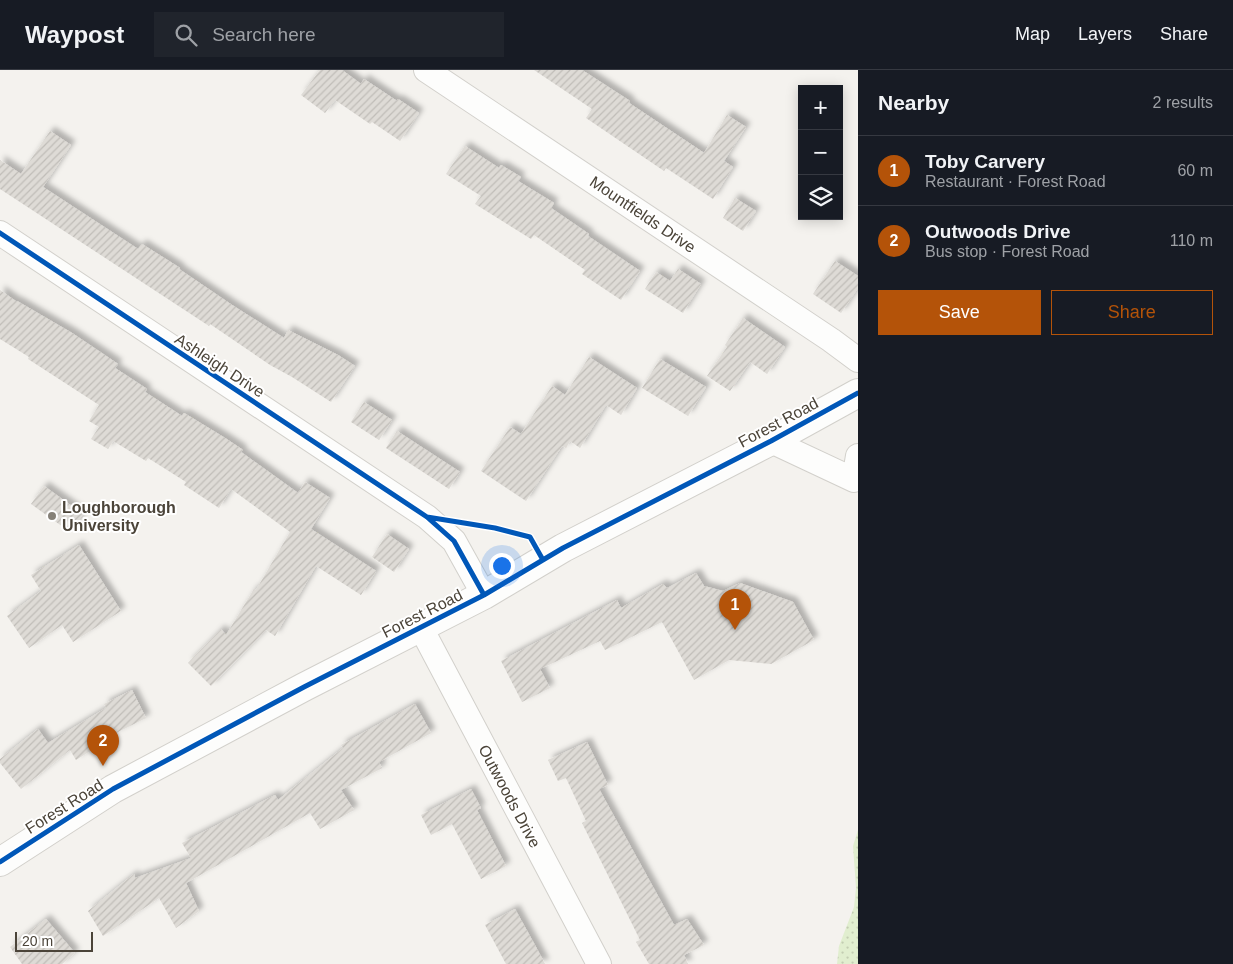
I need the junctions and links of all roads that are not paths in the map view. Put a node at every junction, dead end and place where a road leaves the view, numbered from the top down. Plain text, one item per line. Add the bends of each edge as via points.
1 (426, 70) edge
2 (0, 233) edge
3 (858, 360) edge
4 (858, 393) edge
5 (772, 442) junction
6 (858, 456) edge
7 (856, 484) edge
8 (484, 595) junction
9 (421, 628) junction
10 (0, 862) edge
11 (599, 964) edge

1 - 3 street, Mountfields Drive
2 - 8 street, Ashleigh Drive via 428,517 454,541
4 - 5 street, Forest Road
5 - 7 street
5 - 8 street, Forest Road via 563,548
6 - 7 street
8 - 9 street, Forest Road
9 - 10 street, Forest Road via 113,789
9 - 11 street, Outwoods Drive

